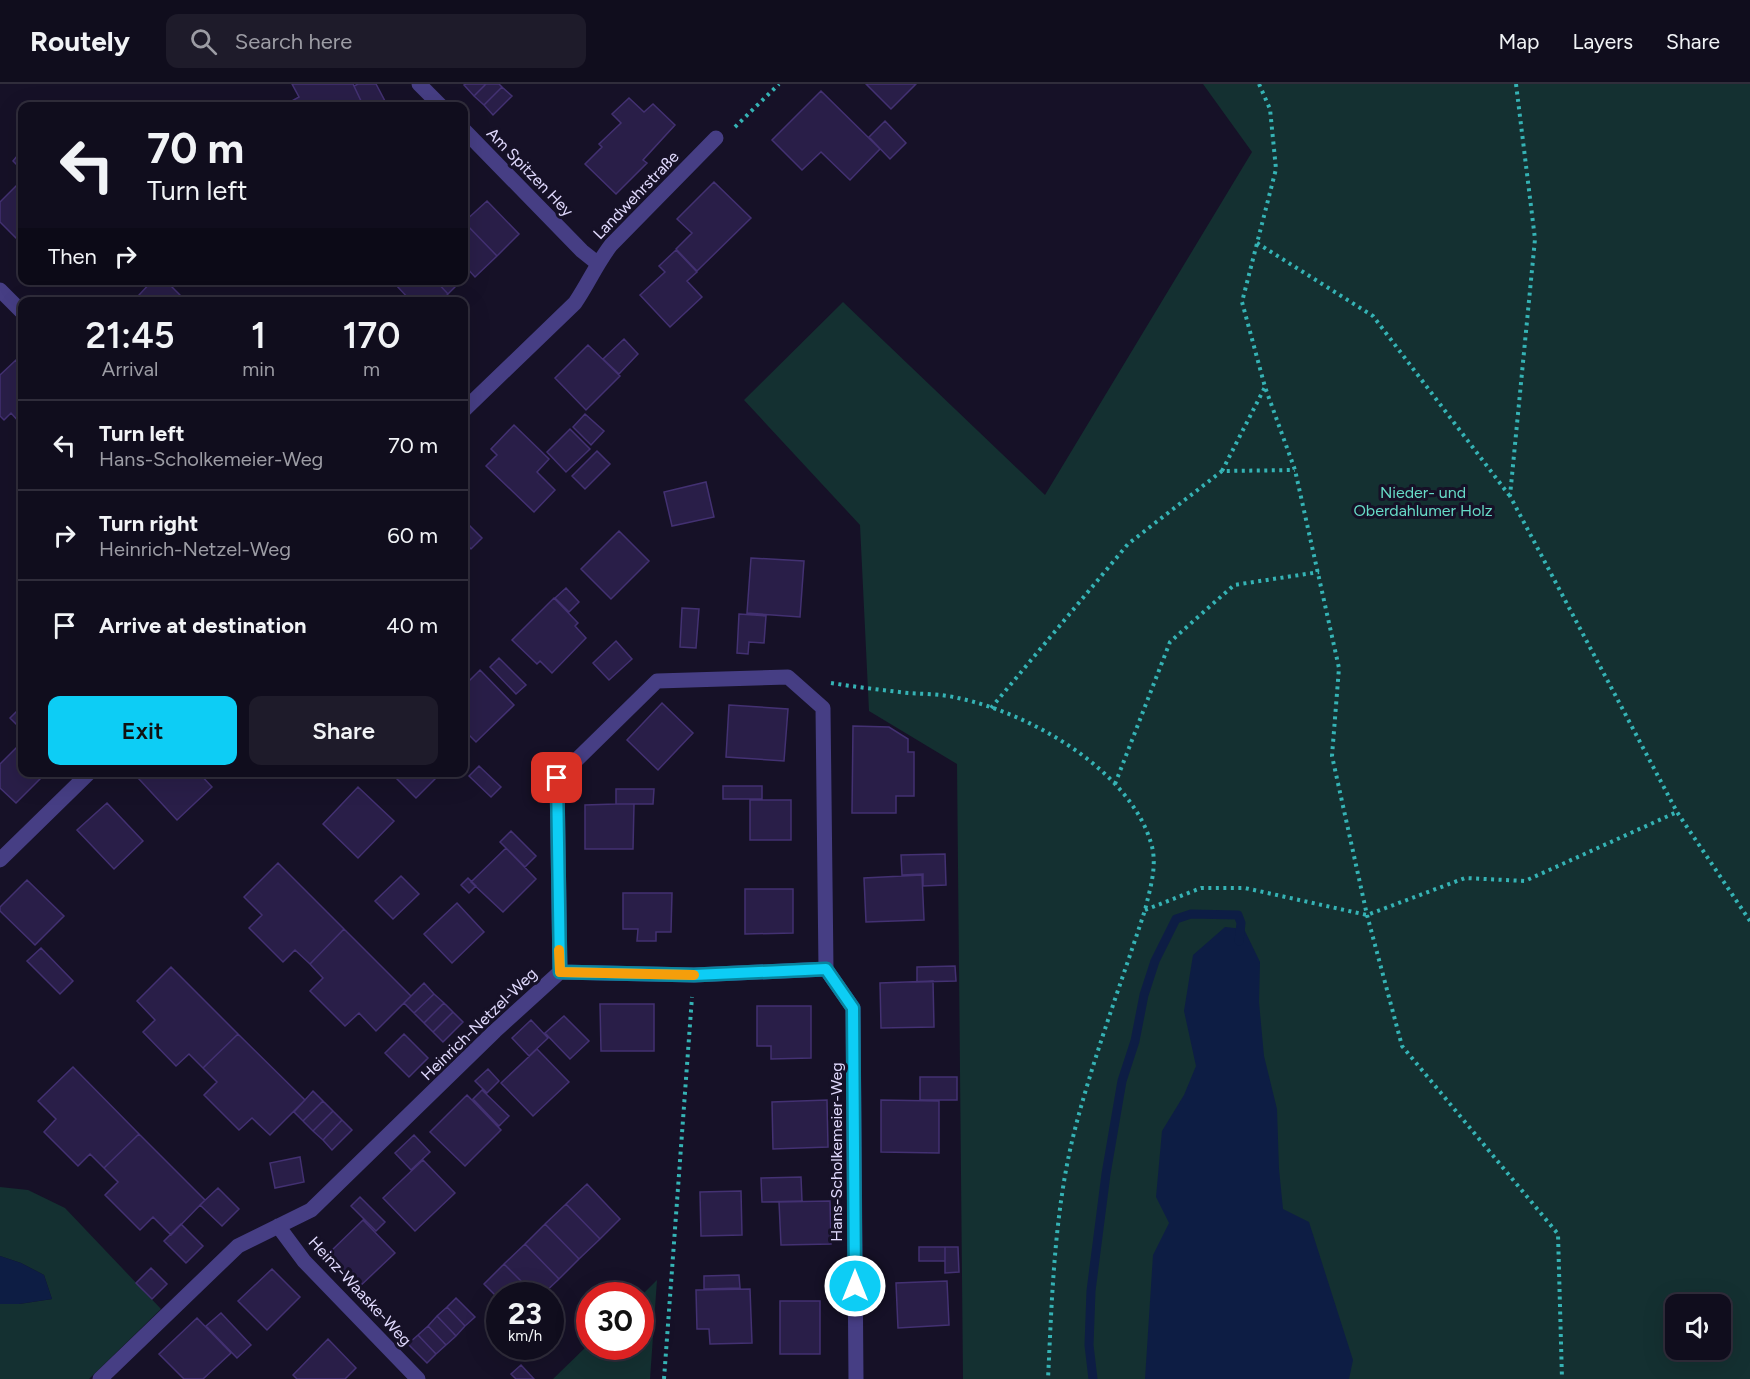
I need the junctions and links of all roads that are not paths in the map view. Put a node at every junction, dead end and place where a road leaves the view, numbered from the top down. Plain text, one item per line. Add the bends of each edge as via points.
1 (419, 84) edge
2 (437, 102) edge
3 (468, 134) edge
4 (716, 138) road end
5 (597, 263) junction
6 (0, 290) edge
7 (18, 308) edge
8 (468, 407) edge
9 (85, 777) edge
10 (0, 859) edge
11 (826, 969) junction
12 (560, 972) junction
13 (278, 1226) junction
14 (100, 1379) edge
15 (418, 1379) edge
16 (856, 1379) edge

1 - 2 street
3 - 5 street, Am Spitzen Hey
4 - 5 street, Landwehrstraße
5 - 8 street, Landwehrstraße via 575,303
6 - 7 street
9 - 10 street
11 - 12 street via 694,975
11 - 12 street, Heinrich-Netzel-Weg via 823,708 788,677 657,681 557,778
11 - 16 street, Hans-Scholkemeier-Weg via 853,1008
12 - 13 street, Heinrich-Netzel-Weg via 311,1210
13 - 14 street, Heinrich-Netzel-Weg via 238,1246
13 - 15 street, Heinz-Waaske-Weg via 304,1262

